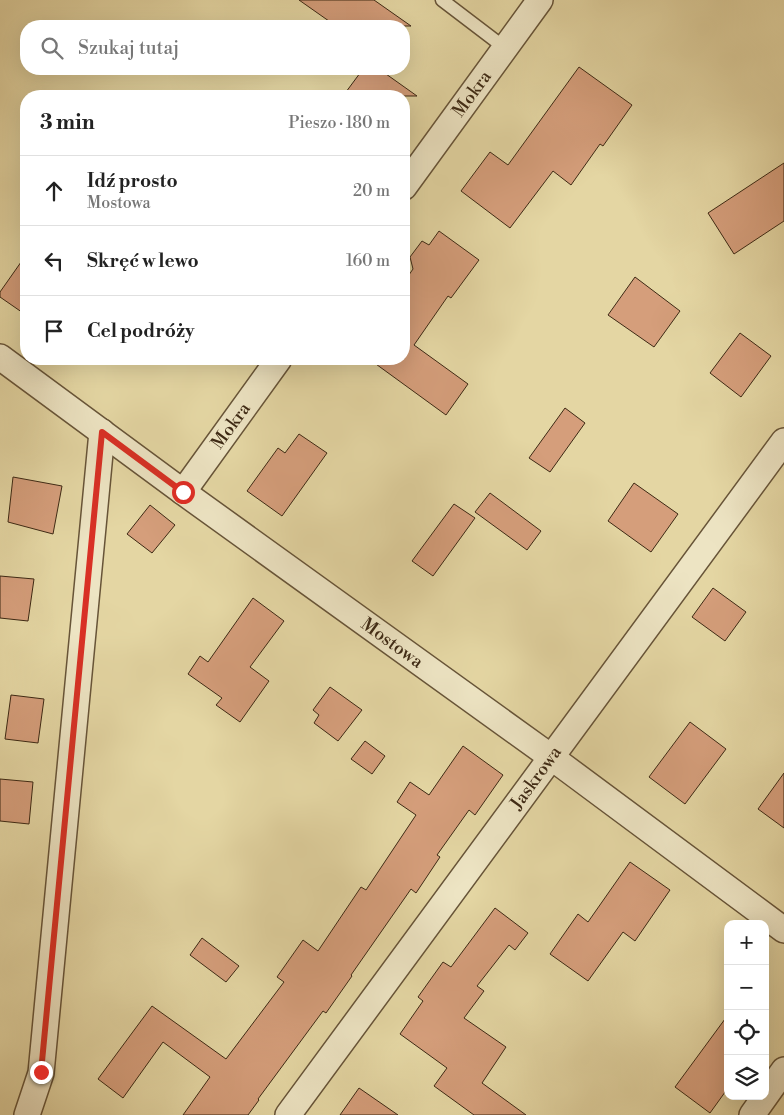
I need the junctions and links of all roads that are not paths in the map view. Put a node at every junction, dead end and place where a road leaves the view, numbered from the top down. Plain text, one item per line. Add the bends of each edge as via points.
1 (442, 0) edge
2 (540, 0) edge
3 (505, 48) junction
4 (410, 179) edge
5 (0, 358) edge
6 (276, 365) edge
7 (102, 432) junction
8 (784, 440) edge
9 (183, 492) junction
10 (551, 757) junction
11 (784, 930) edge
12 (784, 1070) edge
13 (27, 1115) edge
14 (288, 1115) edge
15 (752, 1115) edge

1 - 3 lane
2 - 3 street, Mokra
3 - 4 street, Mokra
5 - 7 street, Mostowa
6 - 9 street, Mokra
7 - 9 street, Mostowa
7 - 13 street via 41,1072
8 - 10 street, Jaskrowa
9 - 10 street, Mostowa
10 - 11 street, Mostowa
10 - 14 street, Jaskrowa
12 - 15 street

